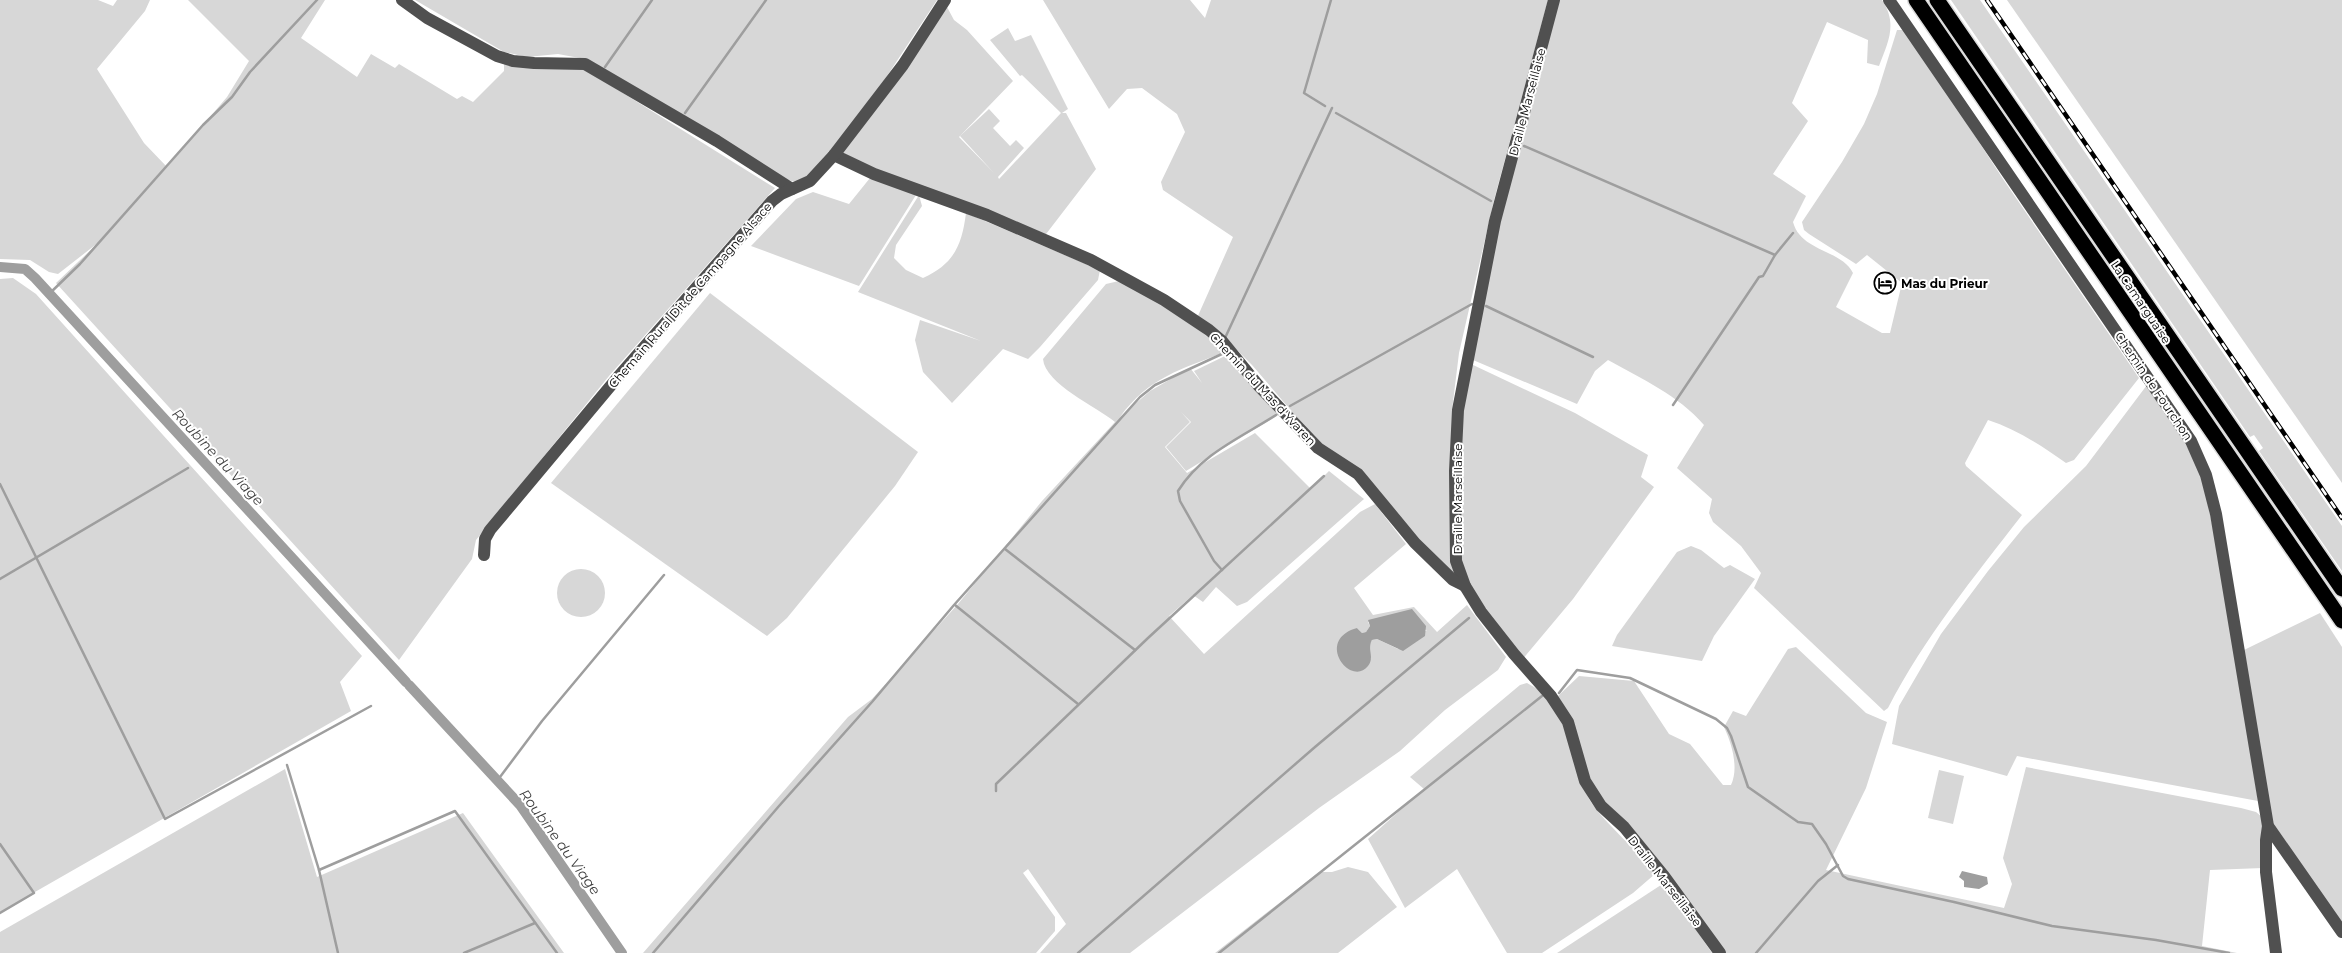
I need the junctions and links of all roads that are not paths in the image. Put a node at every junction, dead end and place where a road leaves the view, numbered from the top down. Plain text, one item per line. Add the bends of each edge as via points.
1 (402, 0) edge
2 (945, 0) edge
3 (1554, 0) edge
4 (1889, 0) edge
5 (1916, 0) edge
6 (1937, 0) edge
7 (834, 155) junction
8 (792, 190) junction
9 (484, 555) dead end
10 (1465, 586) junction
11 (2342, 589) edge
12 (2342, 623) edge
13 (2268, 826) junction
14 (2342, 932) edge
15 (1720, 953) edge
16 (2276, 953) edge

1 - 8 street via 427,18 497,56 527,62 586,64 717,141
2 - 7 street, Chemain Rural Dit de Campagne Alsace via 902,65
3 - 10 street, Draille Marseillaise via 1496,222 1458,410 1456,561
4 - 13 street, Chemin de Fourchon via 2191,441 2206,476 2216,514
5 - 12 highway, La Camarguaise
6 - 11 highway, La Camarguaise
7 - 8 street, Chemain Rural Dit de Campagne Alsace via 810,182
7 - 10 street, Chemin du Mas d'Yvaren via 1090,260 1164,300 1209,330 1318,448 1358,474 1415,544 1453,580
8 - 9 street, Chemain Rural Dit de Campagne Alsace via 772,201 612,384 490,530 485,539
10 - 15 street, Draille Marseillaise via 1486,619 1551,696 1568,722 1585,781 1601,806 1624,827 1664,876
13 - 14 street, Chemin de Fourchon
13 - 16 street via 2266,872

